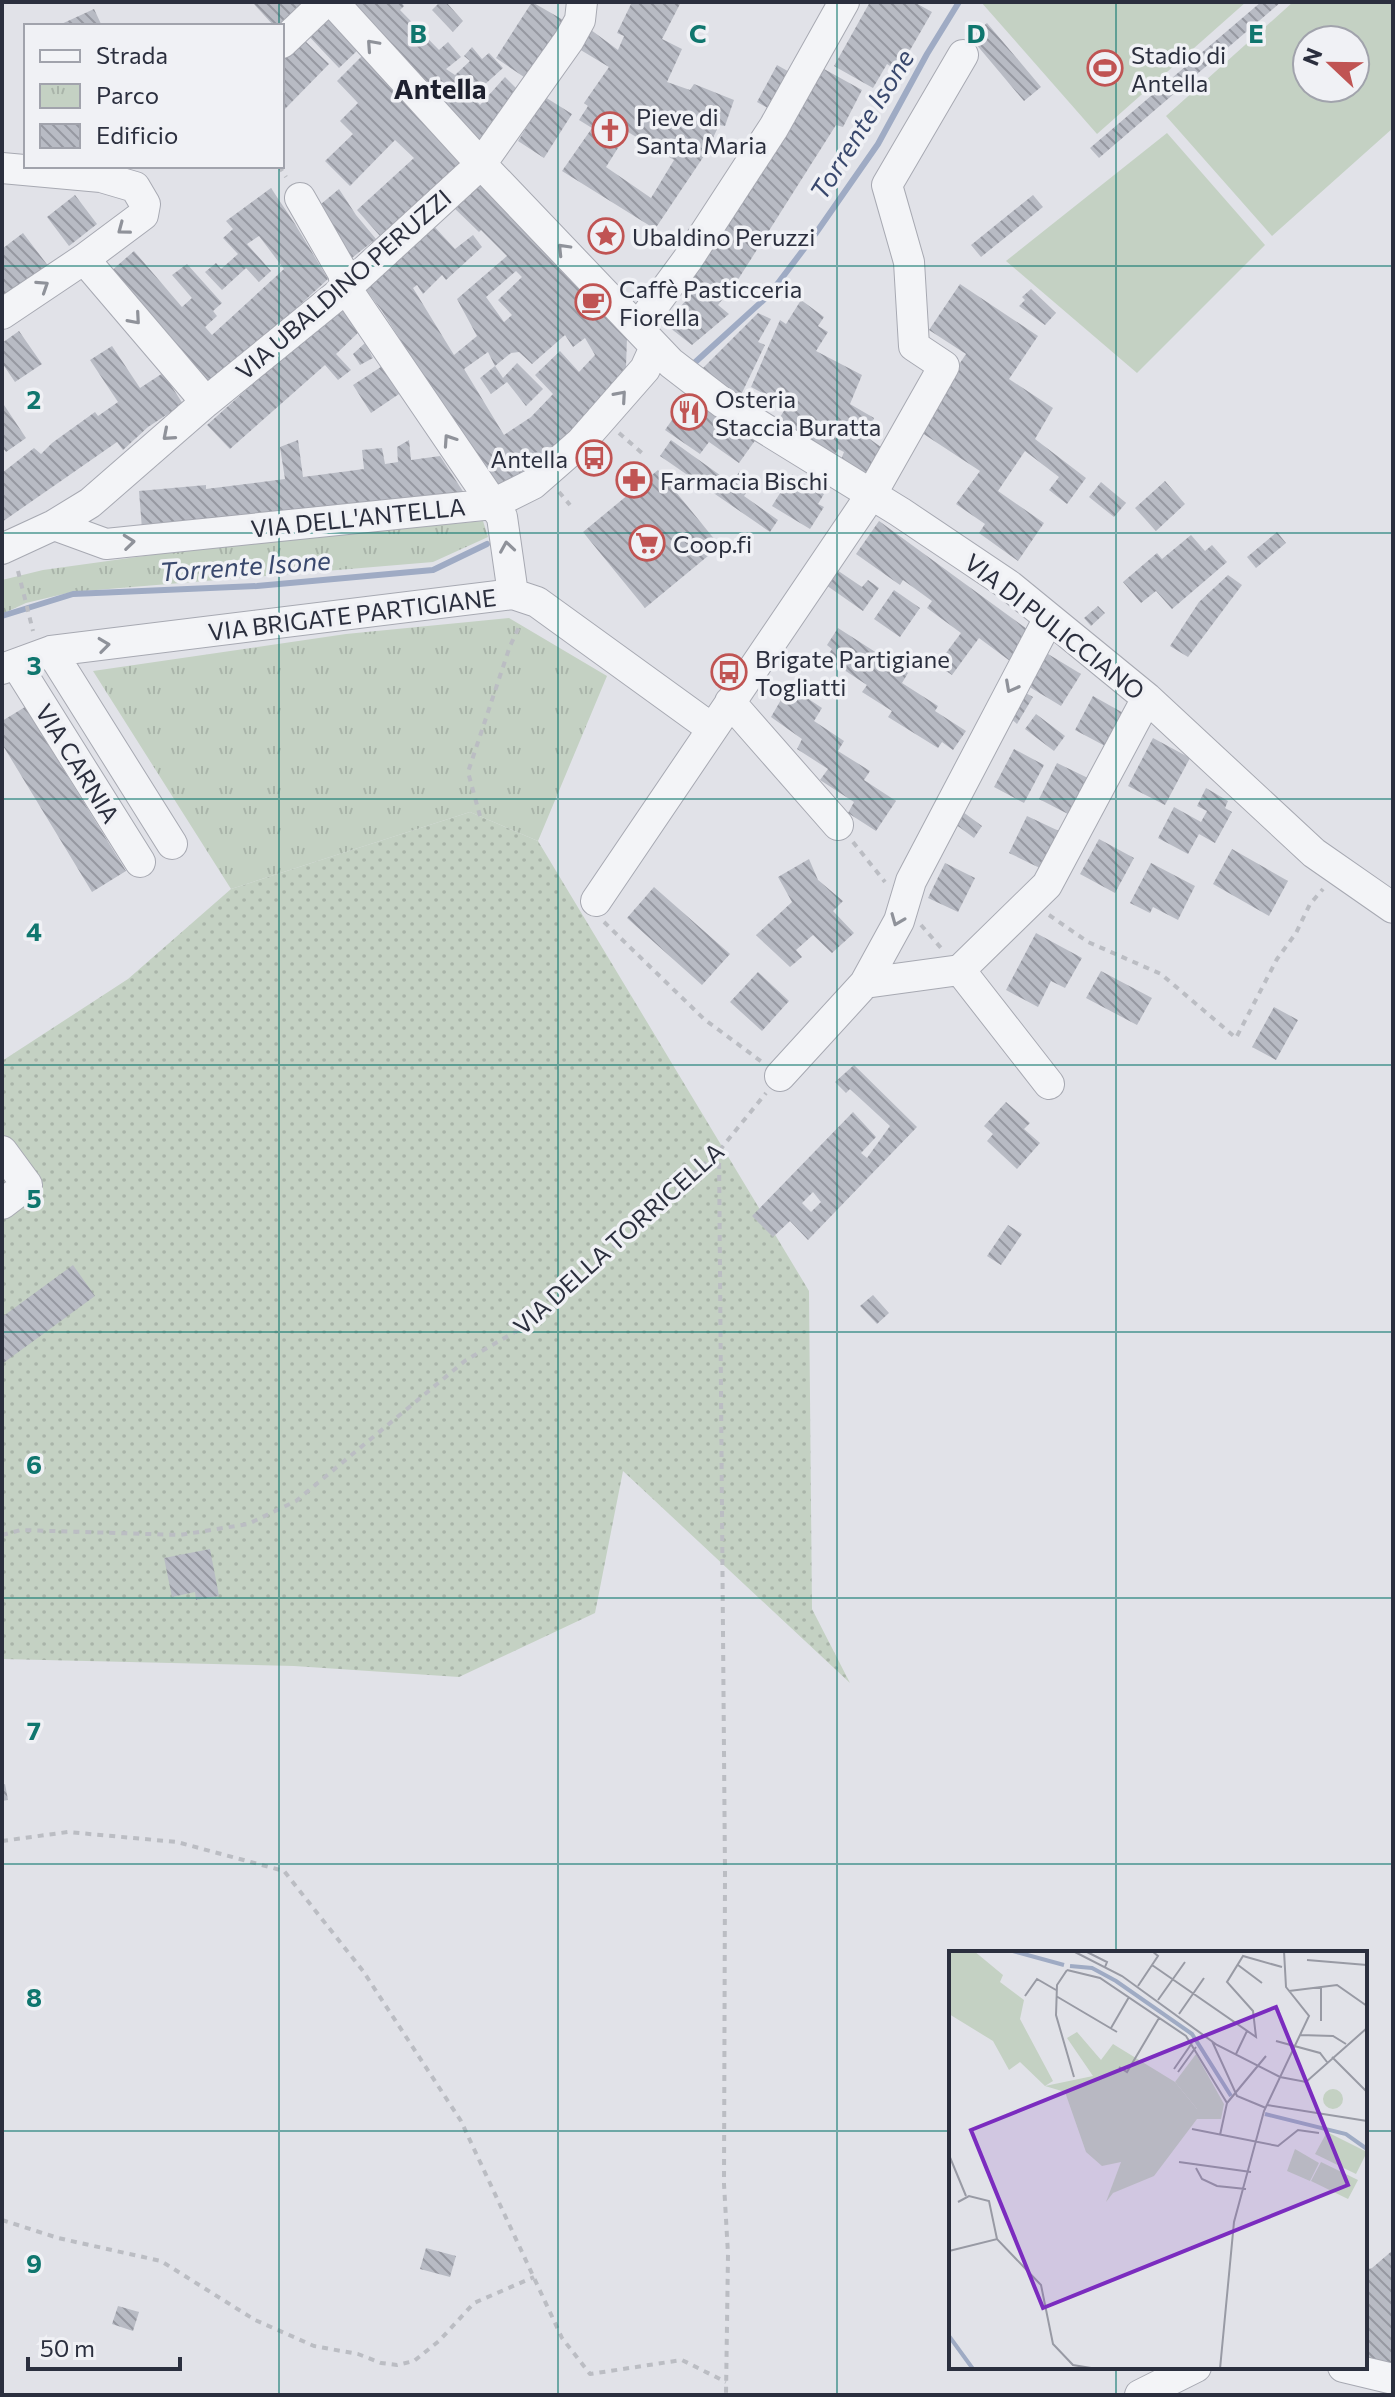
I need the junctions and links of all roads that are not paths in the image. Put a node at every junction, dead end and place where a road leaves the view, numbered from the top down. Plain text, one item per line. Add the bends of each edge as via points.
1 (325, 2) edge
2 (333, 2) edge
3 (582, 2) edge
4 (844, 2) edge
5 (284, 41) edge
6 (963, 55) dead end
7 (481, 164) junction
8 (2, 168) edge
9 (300, 198) dead end
10 (84, 259) junction
11 (346, 288) junction
12 (2, 314) edge
13 (647, 337) junction
14 (206, 402) junction
15 (871, 495) junction
16 (493, 504) junction
17 (54, 525) junction
18 (10, 560) edge
19 (513, 594) junction
20 (1049, 618) junction
21 (43, 643) junction
22 (9, 667) edge
23 (1147, 698) junction
24 (730, 702) junction
25 (711, 728) junction
26 (838, 825) road end
27 (172, 844) dead end
28 (140, 862) dead end
29 (596, 901) road end
30 (1393, 908) edge
31 (960, 970) junction
32 (865, 983) junction
33 (780, 1076) road end
34 (1049, 1084) dead end
35 (2, 1151) edge
36 (2, 1204) edge
37 (1192, 2369) edge
38 (1351, 2369) edge
39 (1393, 2379) edge
40 (1140, 2395) edge

1 - 5 street
7 -> 2 street, VIA DI PULICCIANO
3 - 7 street, VIA UBALDINO PERUZZI via 569,40
4 - 13 street, VIA DELL'ANTELLA via 774,127 688,259
6 - 15 street via 887,185 909,262 914,346 944,366
7 - 11 street, VIA UBALDINO PERUZZI
13 -> 7 street, VIA DI PULICCIANO
8 -> 10 street via 101,177 135,187 145,204 143,215
9 - 11 street via 343,273
12 -> 10 street
10 -> 14 street
11 - 14 street, VIA UBALDINO PERUZZI
16 -> 11 street
13 - 15 street, VIA DI PULICCIANO via 680,371 723,403
16 -> 13 street, VIA DELL'ANTELLA via 533,484 581,442 645,369
14 -> 17 street, VIA UBALDINO PERUZZI via 90,503
15 - 20 street, VIA DI PULICCIANO via 1004,581
15 - 24 street
17 -> 16 street, VIA DELL'ANTELLA via 106,544
19 -> 16 street via 502,517
17 - 18 street
21 -> 19 street, VIA BRIGATE PARTIGIANE
19 - 25 street, VIA BRIGATE PARTIGIANE via 537,602
20 - 23 street, VIA DI PULICCIANO
20 -> 32 street via 911,881 899,921
21 - 22 street, VIA BRIGATE PARTIGIANE
21 - 27 street, VIA CARNIA
22 - 28 street, VIA CARNIA
23 - 30 street, VIA DI PULICCIANO via 1290,832
23 - 31 street via 1039,894
24 - 25 street
24 - 26 street
25 - 29 street
31 - 32 street
31 - 34 street
32 - 33 street
35 - 36 street via 27,1185
37 - 40 street
38 - 39 street

